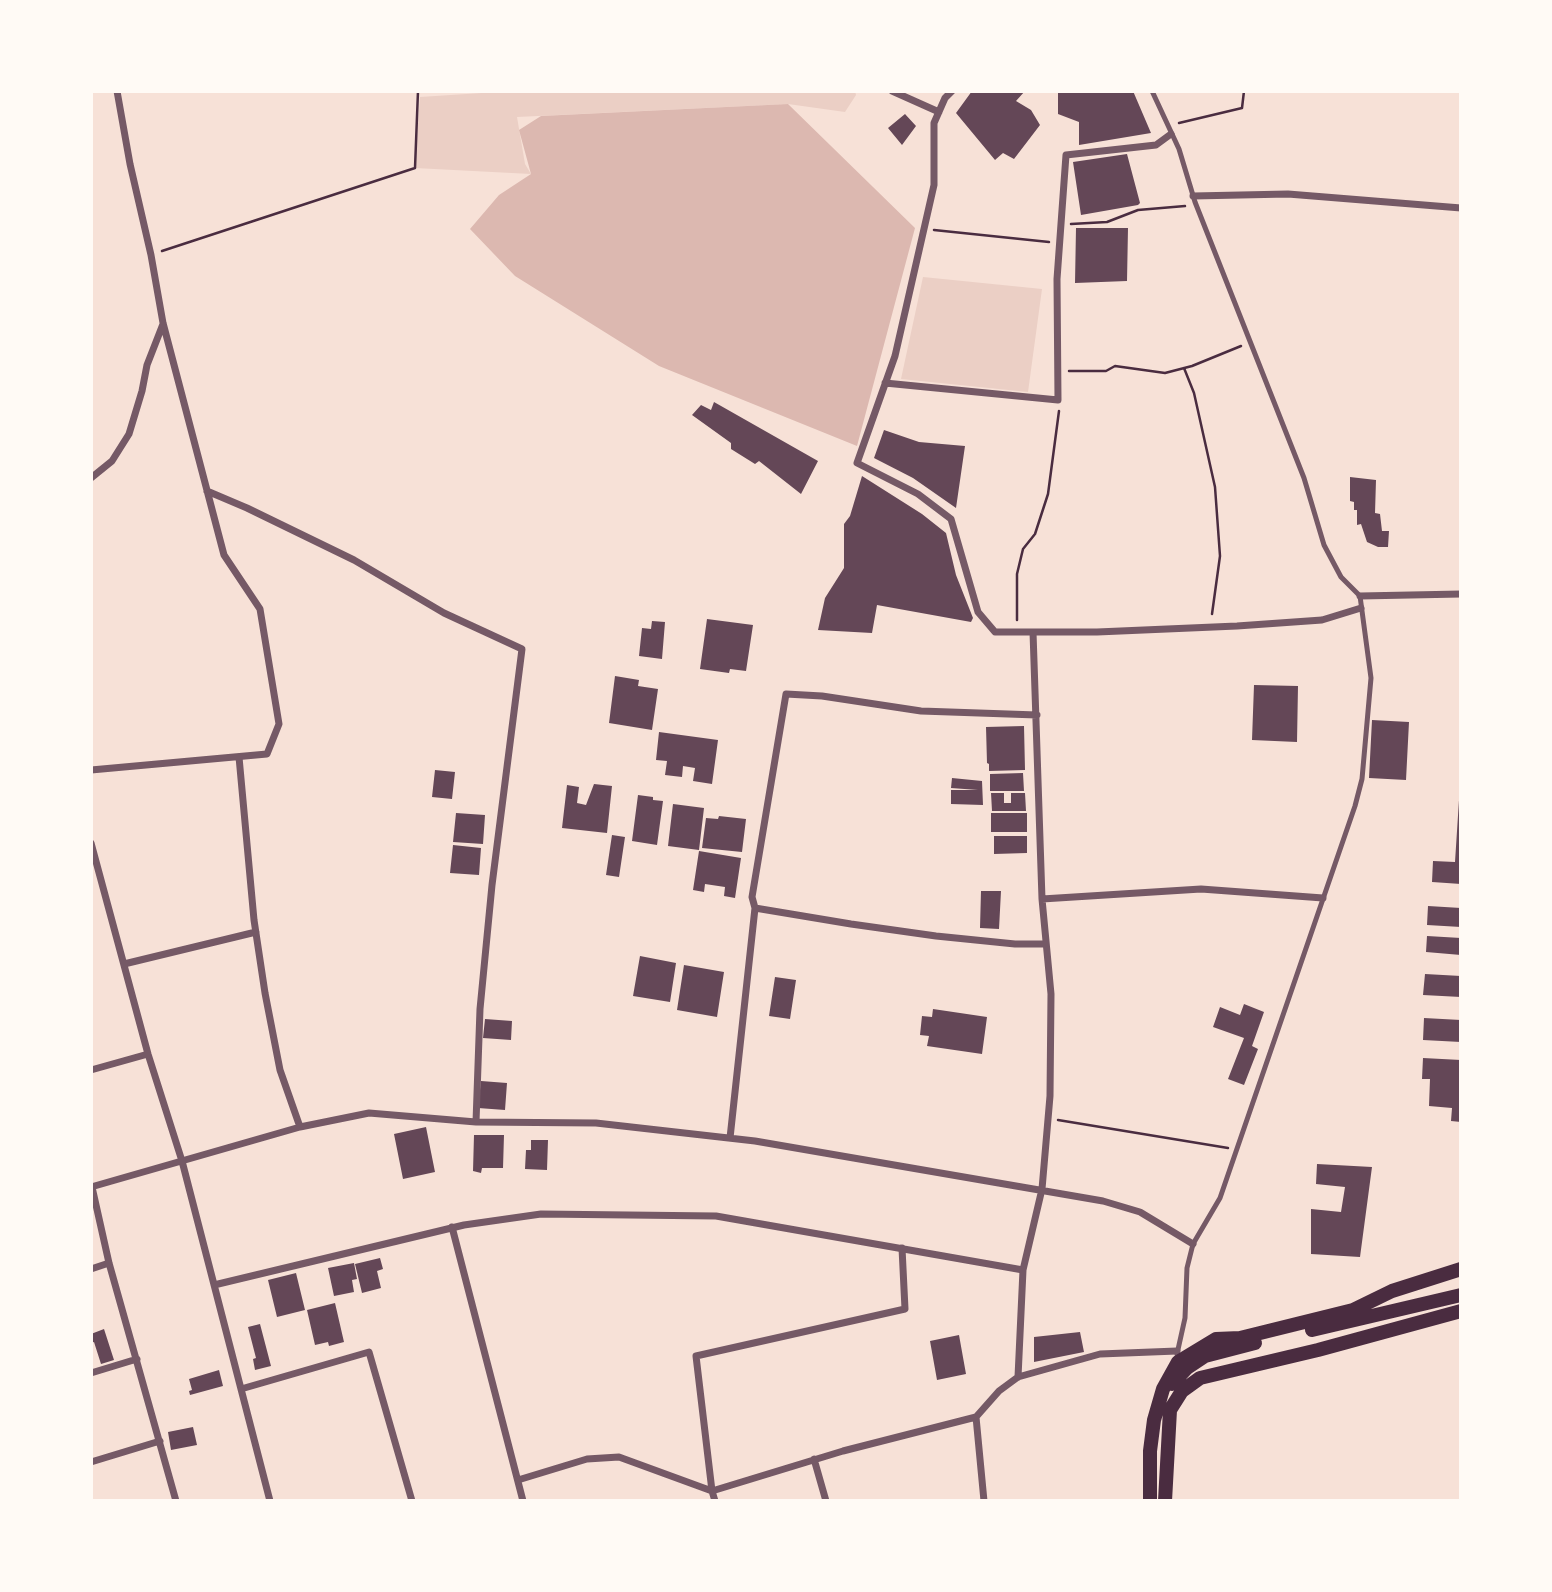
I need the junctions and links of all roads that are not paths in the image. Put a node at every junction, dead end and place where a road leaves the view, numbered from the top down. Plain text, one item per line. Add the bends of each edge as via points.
1 (117, 91) edge
2 (892, 91) edge
3 (952, 91) edge
4 (1152, 91) edge
5 (939, 112) junction
6 (1170, 130) junction
7 (1194, 199) junction
8 (1461, 208) edge
9 (163, 323) junction
10 (885, 383) junction
11 (91, 478) edge
12 (207, 491) junction
13 (1461, 594) edge
14 (1360, 596) junction
15 (1361, 608) junction
16 (1033, 632) junction
17 (1037, 715) junction
18 (239, 757) junction
19 (91, 770) edge
20 (91, 843) edge
21 (1323, 898) junction
22 (1042, 899) junction
23 (755, 908) junction
24 (256, 932) junction
25 (1046, 944) junction
26 (124, 964) junction
27 (148, 1054) junction
28 (91, 1070) edge
29 (476, 1122) junction
30 (300, 1127) junction
31 (730, 1138) junction
32 (183, 1161) junction
33 (91, 1187) edge
34 (1042, 1189) junction
35 (452, 1227) junction
36 (1193, 1244) junction
37 (902, 1248) junction
38 (109, 1263) junction
39 (91, 1269) edge
40 (1461, 1269) edge
41 (1023, 1270) junction
42 (214, 1284) junction
43 (1461, 1295) edge
44 (1461, 1311) edge
45 (1177, 1351) junction
46 (137, 1359) junction
47 (1174, 1370) junction
48 (91, 1373) edge
49 (1018, 1377) junction
50 (241, 1390) junction
51 (976, 1417) junction
52 (160, 1441) junction
53 (814, 1459) junction
54 (91, 1462) edge
55 (518, 1480) junction
56 (712, 1490) junction
57 (176, 1501) edge
58 (270, 1501) edge
59 (412, 1501) edge
60 (523, 1501) edge
61 (715, 1501) edge
62 (826, 1501) edge
63 (984, 1501) edge
64 (1152, 1501) edge
65 (1165, 1501) edge

1 - 9 street
2 - 5 street
3 - 5 street
4 - 6 lane
5 - 10 street via 934,123 934,185
6 - 7 lane
6 - 10 street via 1156,145 1066,155 1057,279 1058,400
7 - 8 street via 1288,194
7 - 14 lane via 1304,478 1324,545 1341,577
9 - 11 street via 128,433 112,461
9 - 12 street
10 - 16 street via 857,463 918,494 951,519 978,612 995,632
12 - 18 street via 223,555 260,609 279,724 267,754
12 - 29 street via 354,560 444,613 522,649 480,1009
13 - 14 street
14 - 15 lane
15 - 16 street via 1322,620
15 - 21 lane via 1371,678 1362,779
16 - 17 street
17 - 22 street
17 - 23 street via 921,711 786,694 752,897
18 - 19 street
18 - 24 street
20 - 26 street
21 - 22 street via 1202,889
21 - 36 lane via 1237,1150 1212,1215
22 - 25 street
23 - 25 street via 936,936
23 - 31 street
24 - 26 street
24 - 30 street via 280,1070
25 - 34 street via 1051,994
26 - 27 street
27 - 28 street
27 - 32 street
29 - 30 street via 369,1113
29 - 31 street via 596,1123
30 - 32 street
31 - 34 street
32 - 33 street
32 - 42 street
33 - 38 street
34 - 36 street via 1140,1212
34 - 41 street
35 - 37 street via 541,1214 716,1216
35 - 42 street
35 - 55 street
36 - 45 lane
37 - 41 street
37 - 56 street via 905,1309 696,1356
38 - 39 street
38 - 46 street
40 - 47 main road via 1392,1291 1353,1310 1240,1338 1216,1339
41 - 49 street
42 - 50 street
43 - 64 main road via 1205,1356 1169,1390
44 - 65 main road via 1200,1378 1182,1391 1170,1410
45 - 47 lane
45 - 49 street via 1100,1354
46 - 48 street
46 - 52 street
47 - 64 main road via 1154,1420
49 - 51 street
50 - 58 street
50 - 59 street via 369,1352
51 - 53 street
51 - 63 street
52 - 54 street
52 - 57 street
53 - 56 street
53 - 62 street
55 - 56 street via 587,1459 619,1457
55 - 60 street
56 - 61 street

